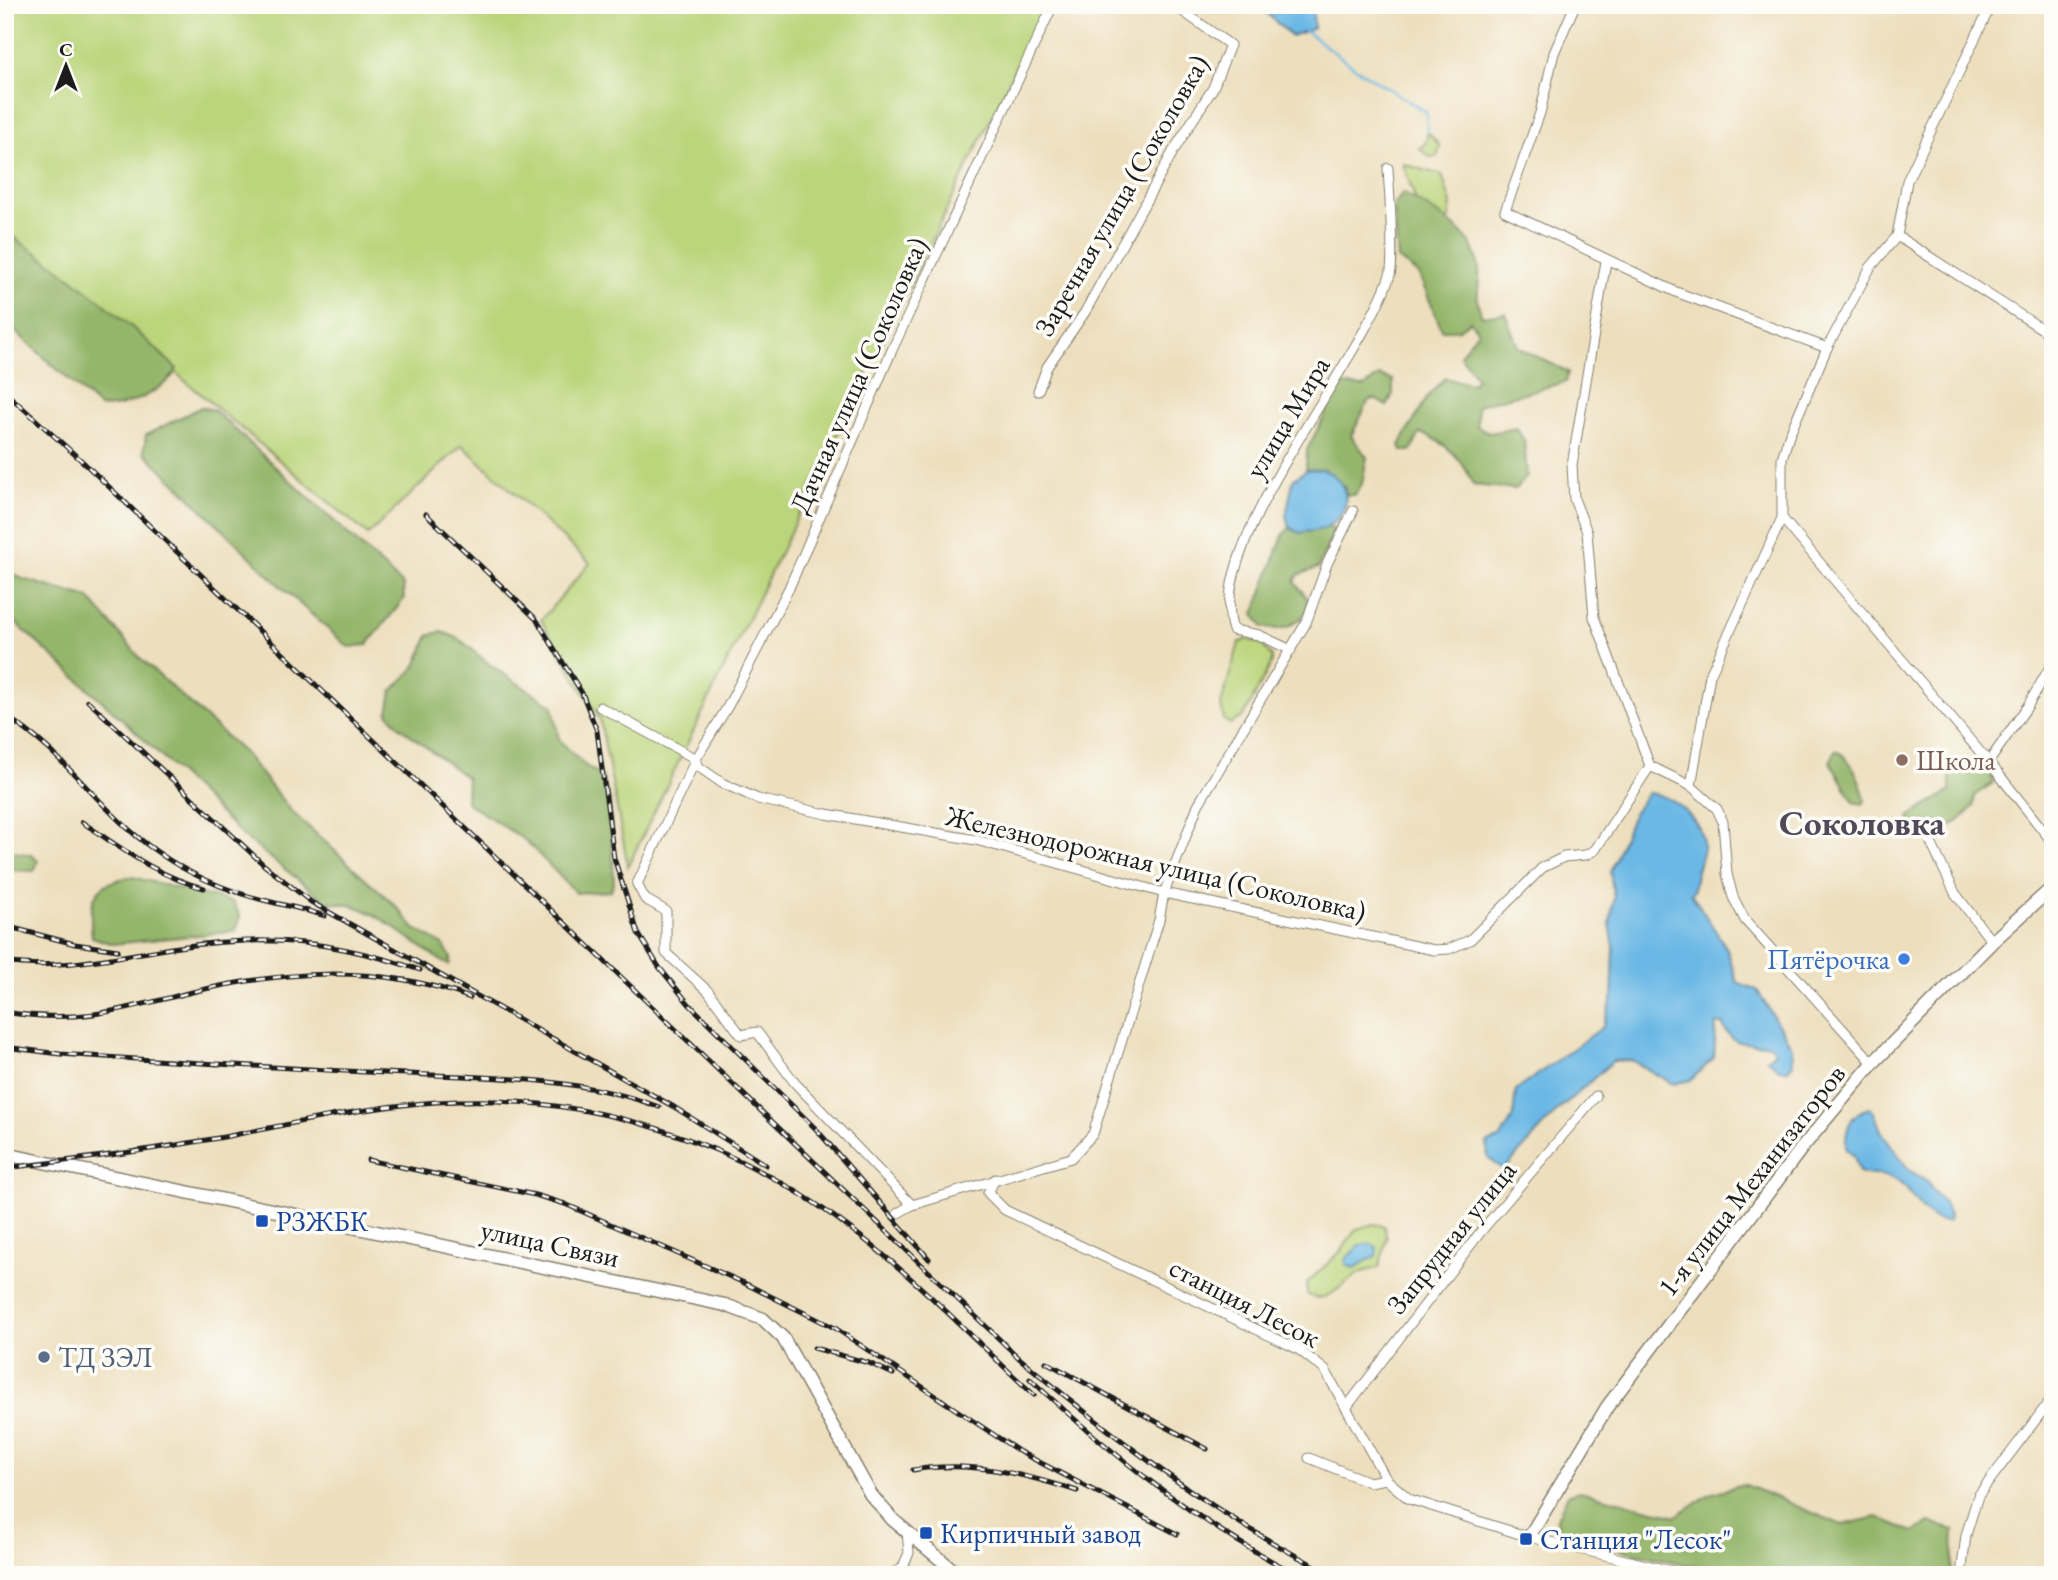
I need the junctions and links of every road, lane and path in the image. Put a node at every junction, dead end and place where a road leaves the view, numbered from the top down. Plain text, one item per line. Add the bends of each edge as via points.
1 (1053, 5) edge
2 (1174, 5) edge
3 (1575, 5) edge
4 (1992, 5) edge
5 (1388, 168) dead end
6 (1898, 236) junction
7 (1606, 261) junction
8 (2053, 336) edge
9 (1827, 348) junction
10 (1038, 391) dead end
11 (1353, 511) dead end
12 (1782, 518) junction
13 (1291, 650) junction
14 (2053, 662) edge
15 (600, 707) dead end
16 (695, 759) junction
17 (1988, 764) junction
18 (1650, 766) junction
19 (1691, 786) junction
20 (1922, 824) dead end
21 (2053, 843) edge
22 (2053, 887) edge
23 (1164, 893) junction
24 (1992, 942) junction
25 (1873, 1063) junction
26 (1596, 1096) dead end
27 (5, 1154) edge
28 (995, 1180) junction
29 (912, 1205) junction
30 (898, 1213) dead end
31 (2053, 1397) edge
32 (1346, 1408) junction
33 (1309, 1458) dead end
34 (1386, 1479) junction
35 (907, 1531) junction
36 (1529, 1537) junction
37 (888, 1575) edge
38 (959, 1575) edge
39 (1688, 1575) edge
40 (1961, 1575) edge

1 - 16 street, Дачная улица (Соколовка) via 892,349 789,588
2 - 10 street, Заречная улица (Соколовка) via 1230,45 1213,88 1085,312 1047,367
3 - 7 street via 1554,53 1540,113 1505,211
4 - 6 street via 1908,181
5 - 13 street, улица Мира via 1391,273 1336,383 1270,489 1242,545 1228,596 1233,630 1259,635
6 - 8 street
6 - 9 street via 1870,268
7 - 9 street
7 - 18 street via 1572,465 1574,499 1587,531 1594,618
9 - 12 street via 1782,458
11 - 13 street
12 - 17 street
12 - 19 street via 1710,675
13 - 23 street via 1199,805
14 - 17 street
15 - 16 street, Железнодорожная улица (Соколовка)
16 - 23 street, Железнодорожная улица (Соколовка) via 722,783 758,799 976,840
16 - 29 street, Дачная улица (Соколовка) via 637,884 645,899 666,911 666,953 708,991 741,1035 757,1032 795,1083
17 - 21 street
18 - 19 street
18 - 23 street, Железнодорожная улица (Соколовка) via 1595,850 1542,867 1470,940 1449,949 1411,946
19 - 25 street via 1717,808 1723,822 1727,874 1745,920
20 - 24 street via 1955,893
22 - 24 street, 1-я улица Механизаторов
23 - 28 street via 1093,1134 1071,1158
24 - 25 street, 1-я улица Механизаторов
25 - 36 street, 1-я улица Механизаторов via 1801,1149 1607,1407
26 - 32 street, Запрудная улица via 1482,1230
27 - 35 street, улица Связи via 712,1303 763,1319 792,1349 871,1495
28 - 29 street
28 - 32 street, станция Лесок via 988,1193 1005,1210 1298,1349 1325,1370
29 - 30 street
31 - 40 street via 1978,1496 1966,1535
32 - 34 street, станция Лесок
33 - 34 street via 1369,1482
34 - 36 street, станция Лесок via 1409,1499
35 - 37 street via 909,1553 902,1569
35 - 38 street, улица Связи
36 - 39 street, станция Лесок

